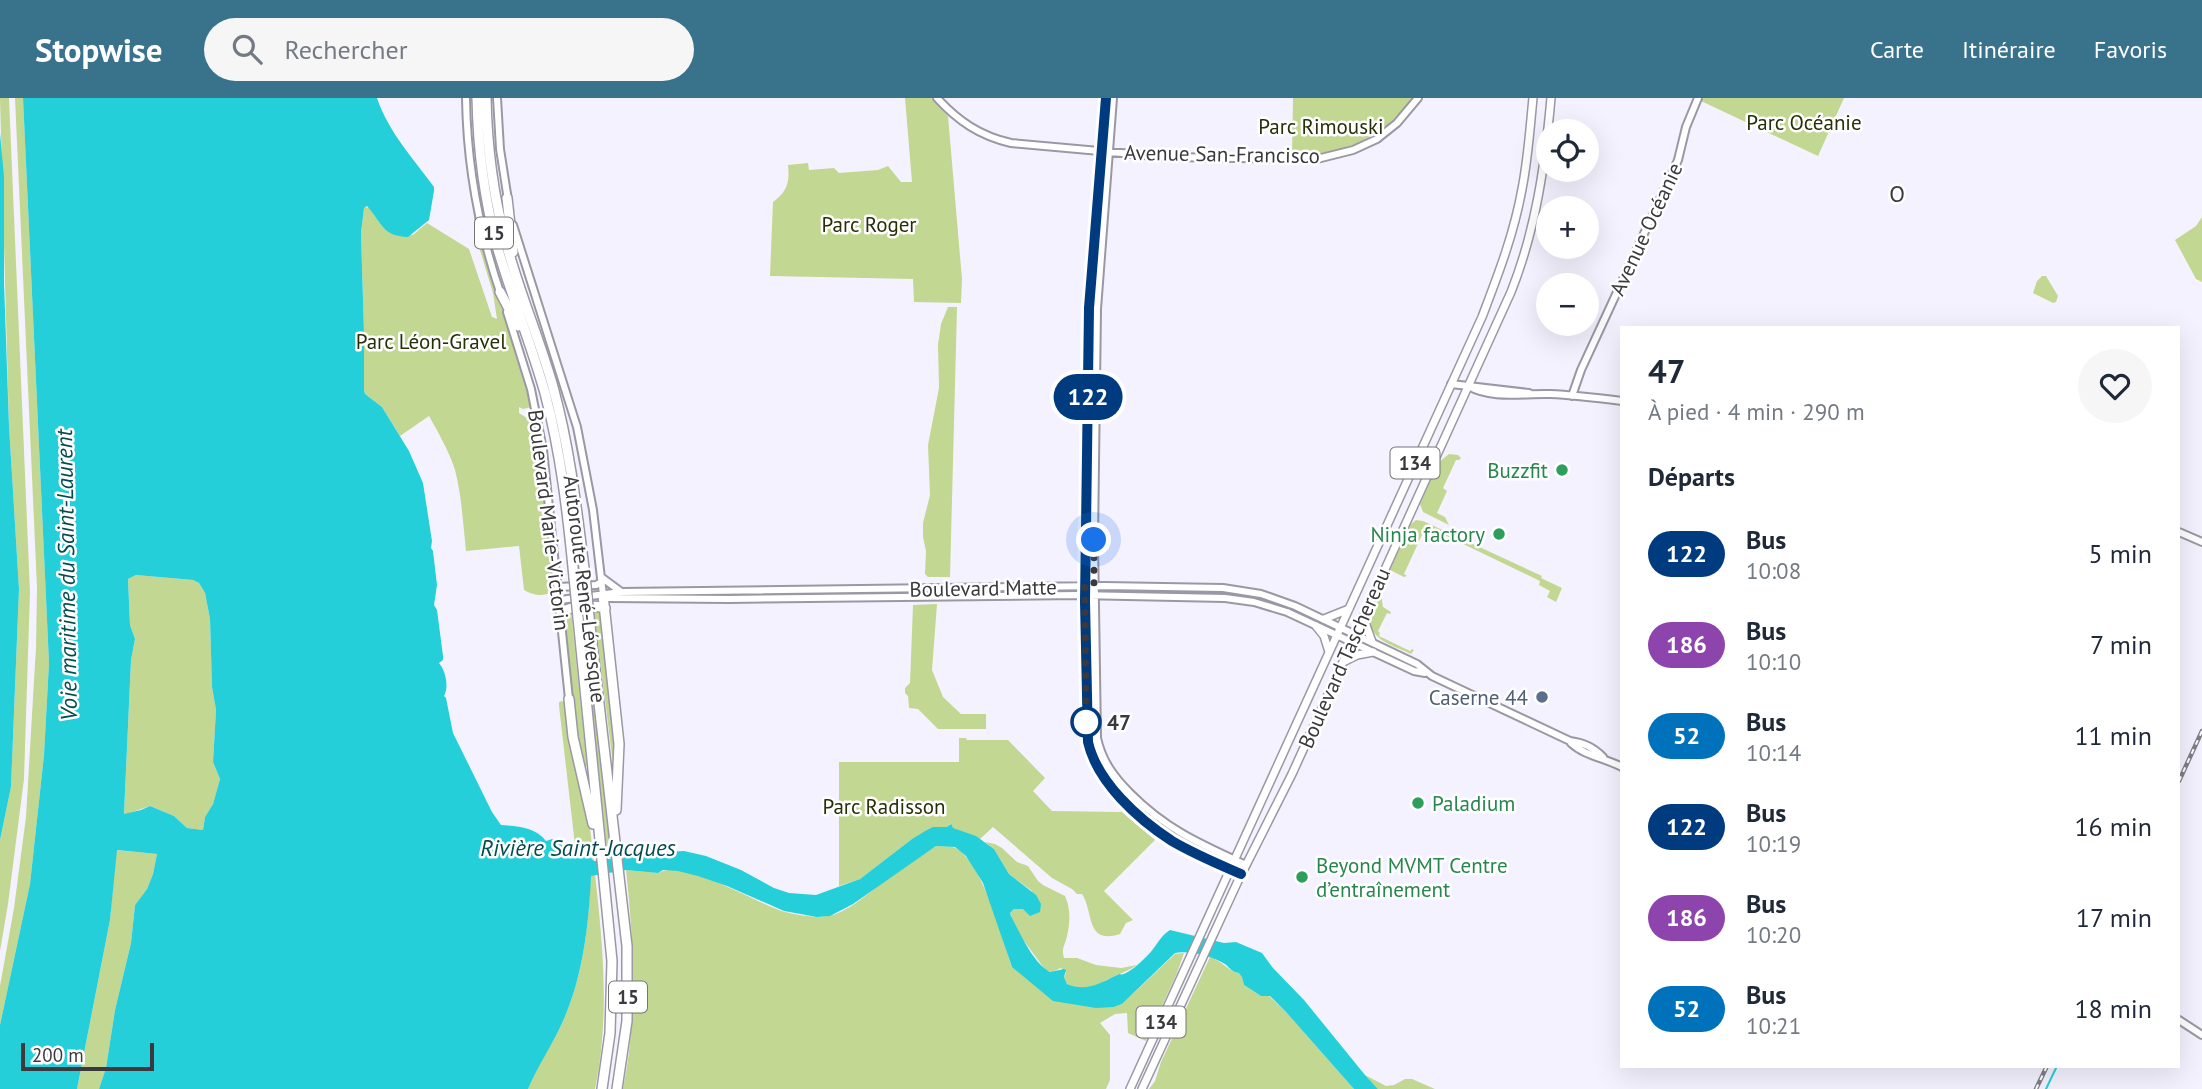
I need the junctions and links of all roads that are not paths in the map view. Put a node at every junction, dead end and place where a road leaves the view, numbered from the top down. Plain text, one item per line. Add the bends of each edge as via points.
1 (466, 98) edge
2 (477, 98) edge
3 (486, 98) edge
4 (497, 98) edge
5 (937, 98) edge
6 (1106, 98) edge
7 (1113, 98) edge
8 (1418, 98) edge
9 (1533, 98) edge
10 (1551, 98) edge
11 (1699, 98) edge
12 (1105, 151) junction
13 (507, 198) junction
14 (514, 267) junction
15 (500, 292) junction
16 (1466, 351) junction
17 (1480, 361) junction
18 (536, 362) junction
19 (1451, 384) junction
20 (1468, 386) junction
21 (1572, 396) junction
22 (1620, 401) edge
23 (1440, 408) junction
24 (1453, 418) junction
25 (2180, 532) edge
26 (2202, 542) edge
27 (601, 580) junction
28 (1094, 586) junction
29 (559, 587) junction
30 (1085, 587) junction
31 (621, 592) junction
32 (603, 595) junction
33 (1085, 595) junction
34 (1095, 596) junction
35 (560, 600) junction
36 (1351, 605) junction
37 (605, 608) junction
38 (561, 612) junction
39 (1364, 615) junction
40 (1324, 619) junction
41 (1316, 626) junction
42 (1339, 631) junction
43 (1353, 638) junction
44 (1372, 642) junction
45 (1329, 652) junction
46 (1373, 652) junction
47 (1325, 661) junction
48 (1342, 663) junction
49 (1338, 672) junction
50 (1427, 673) junction
51 (569, 699) joint
52 (1620, 765) edge
53 (614, 825) junction
54 (602, 859) junction
55 (1235, 860) junction
56 (1246, 865) junction
57 (1231, 870) junction
58 (1241, 874) junction
59 (2180, 1021) edge
60 (2202, 1035) edge
61 (602, 1089) edge
62 (617, 1089) edge
63 (1130, 1089) edge
64 (1142, 1089) edge

1 - 15 main road, Boulevard Marie-Victorin via 473,189
2 - 18 highway, Autoroute René-Lévesque / 15 via 482,168 493,228
3 - 14 highway, Autoroute René-Lévesque / 15 via 495,191
4 - 13 main road, Boulevard Marie-Victorin
5 - 12 main road, Avenue San-Francisco via 961,121 989,137
6 - 12 main road
7 - 12 main road
8 - 12 main road, Avenue San-Francisco via 1381,136 1328,157 1166,157
9 - 16 main road, Boulevard Taschereau / 134 via 1514,224
10 - 17 main road, Boulevard Taschereau / 134 via 1534,223
11 - 21 main road, Avenue Océanie via 1678,160
12 - 28 main road via 1097,305
12 - 30 main road via 1089,308
13 - 14 highway
13 - 27 main road, Boulevard Marie-Victorin via 577,427
14 - 53 highway, Autoroute René-Lévesque / 15, bridge via 547,368 573,486
15 - 18 highway
15 - 29 main road, Boulevard Marie-Victorin via 535,405
16 - 17 main road via 1472,360
16 - 19 main road, Boulevard Taschereau / 134
17 - 20 main road, Boulevard Taschereau / 134
18 - 54 highway, Autoroute René-Lévesque / 15, bridge via 559,453
19 - 20 main road
19 - 23 main road, Boulevard Taschereau / 134
20 - 21 main road via 1479,392 1518,396
20 - 24 main road, Boulevard Taschereau / 134
21 - 22 main road
23 - 24 main road
23 - 36 main road, Boulevard Taschereau / 134
24 - 39 main road, Boulevard Taschereau / 134
25 - 26 main road
27 - 29 main road via 596,585
27 - 31 main road
27 - 32 main road, Boulevard Marie-Victorin
28 - 30 main road, Boulevard Matte
28 - 34 main road
28 - 40 main road, Boulevard Matte via 1229,588 1274,598
29 - 35 main road, Boulevard Marie-Victorin
30 - 31 main road, Boulevard Matte
30 - 33 main road
31 - 32 main road, Boulevard Matte
32 - 33 main road, Boulevard Matte via 695,599
32 - 35 main road, Boulevard Matte
32 - 37 highway
33 - 34 main road, Boulevard Matte
33 - 57 main road via 1087,733 1098,771 1159,832
34 - 41 main road, Boulevard Matte via 1235,599 1279,609
34 - 55 main road via 1096,733 1105,762 1118,781 1163,823
35 - 38 main road, Boulevard Marie-Victorin
36 - 39 main road
36 - 40 main road
36 - 42 main road, Boulevard Taschereau / 134
37 - 38 highway
37 - 53 highway via 620,744
38 - 51 main road, Boulevard Marie-Victorin
39 - 43 main road, Boulevard Taschereau / 134
39 - 44 main road
40 - 42 main road, Boulevard Matte
41 - 42 main road, Boulevard Matte
41 - 45 main road
42 - 43 main road, Boulevard Matte
42 - 45 main road, Boulevard Taschereau / 134
43 - 44 main road, Boulevard Matte
43 - 46 main road, Boulevard Matte
43 - 48 main road, Boulevard Taschereau / 134
44 - 50 main road, Boulevard Matte
45 - 47 main road, Boulevard Taschereau / 134
46 - 48 main road
46 - 50 main road, Boulevard Matte
47 - 49 main road via 1333,663
47 - 55 main road, Boulevard Taschereau / 134
48 - 49 main road, Boulevard Taschereau / 134
49 - 56 main road, Boulevard Taschereau / 134
50 - 52 main road, Boulevard Matte via 1582,743
51 - 54 highway via 573,737
53 - 62 highway, Autoroute René-Lévesque / 15 via 628,982
54 - 61 highway, Autoroute René-Lévesque / 15 via 612,992
55 - 56 main road
55 - 57 main road, Boulevard Taschereau / 134
56 - 58 main road, Boulevard Taschereau / 134
57 - 58 main road
57 - 63 main road, Boulevard Taschereau / 134
58 - 64 main road, Boulevard Taschereau / 134
59 - 60 main road

